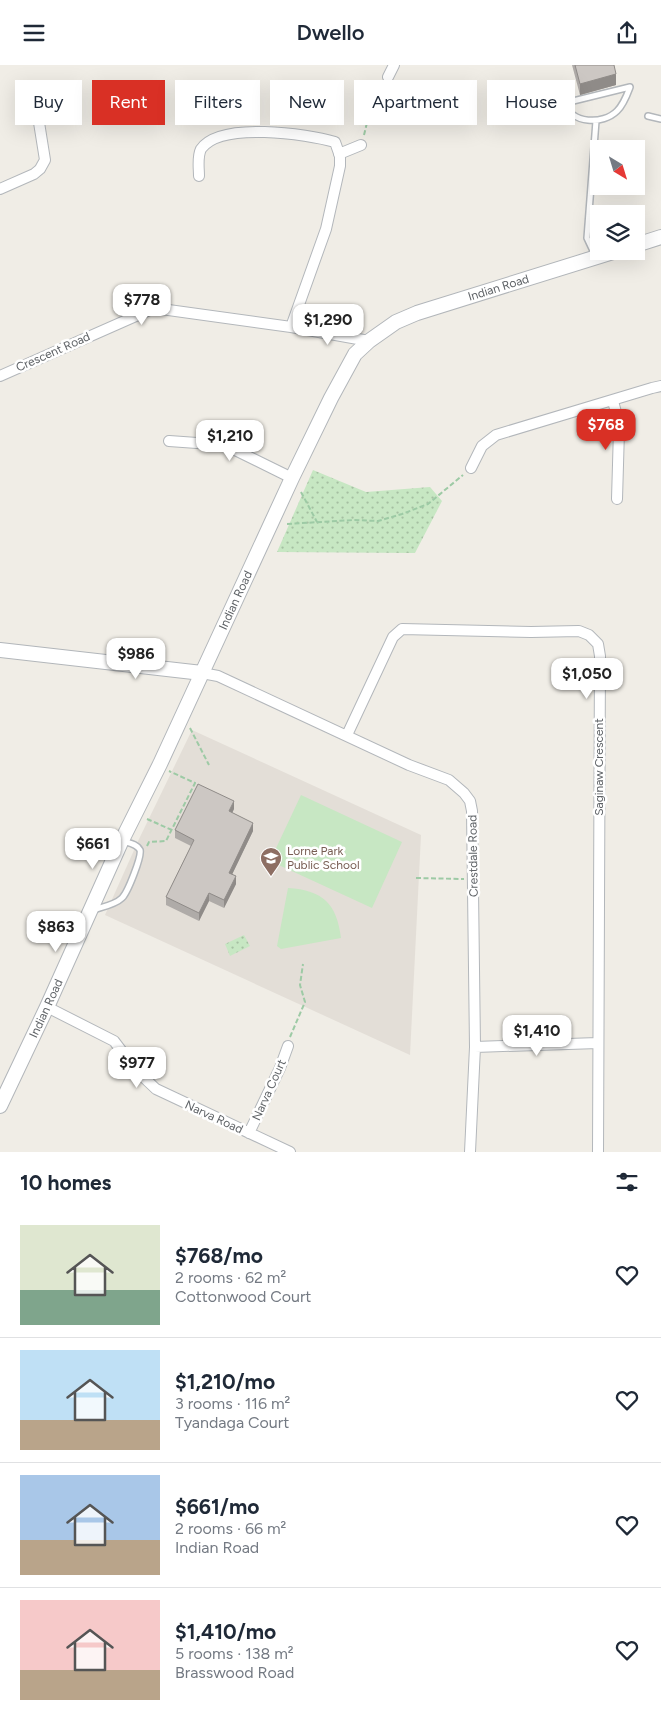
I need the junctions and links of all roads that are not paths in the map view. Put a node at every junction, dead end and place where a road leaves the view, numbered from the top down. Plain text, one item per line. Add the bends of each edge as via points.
1 (394, 65) edge
2 (388, 77) road end
3 (648, 116) dead end
4 (661, 119) edge
5 (596, 121) junction
6 (39, 125) edge
7 (361, 145) road end
8 (339, 154) junction
9 (199, 176) dead end
10 (0, 189) edge
11 (661, 237) edge
12 (645, 242) edge
13 (590, 244) edge
14 (590, 259) edge
15 (291, 327) junction
16 (369, 341) junction
17 (0, 376) edge
18 (661, 386) edge
19 (613, 401) junction
20 (170, 441) dead end
21 (470, 468) road end
22 (292, 479) junction
23 (617, 499) dead end
24 (0, 650) edge
25 (202, 673) junction
26 (347, 735) junction
27 (122, 840) junction
28 (90, 911) junction
29 (47, 1007) junction
30 (598, 1043) junction
31 (288, 1046) road end
32 (475, 1047) junction
33 (0, 1106) edge
34 (249, 1133) junction
35 (290, 1152) edge
36 (470, 1152) edge
37 (598, 1152) edge

1 - 2 street
3 - 4 lane
5 - 5 lane via 571,114 565,103 630,87 617,112
5 - 13 lane via 587,238
6 - 10 street via 45,161 34,175
7 - 8 street
8 - 9 street via 335,142 328,140 270,131 228,135 211,141 202,149
8 - 15 street via 340,166 326,229
11 - 12 street
14 - 16 street, Indian Road via 417,313 396,322
15 - 16 street, Crescent Road
15 - 17 street, Crescent Road via 154,308
16 - 22 street, Indian Road via 356,354 331,398
18 - 19 street
19 - 21 street via 496,435 482,446
19 - 23 street via 619,430
20 - 22 street via 225,445
22 - 25 street, Indian Road
24 - 25 street
25 - 26 street, Crestdale Road via 218,676
25 - 27 street, Indian Road
26 - 30 street, Saginaw Crescent via 393,637 402,629 579,631 598,644
26 - 32 street, Crestdale Road via 409,765 449,779 470,801
27 - 28 street, Indian Road
27 - 28 lane via 139,848 141,855 123,897
28 - 29 street, Indian Road
29 - 33 street, Indian Road
29 - 34 street, Narva Road via 114,1041 136,1070 156,1089
30 - 32 street
30 - 37 street, Saginaw Crescent
31 - 34 street, Narva Court
32 - 36 street, Crestdale Road
34 - 35 street, Narva Road

